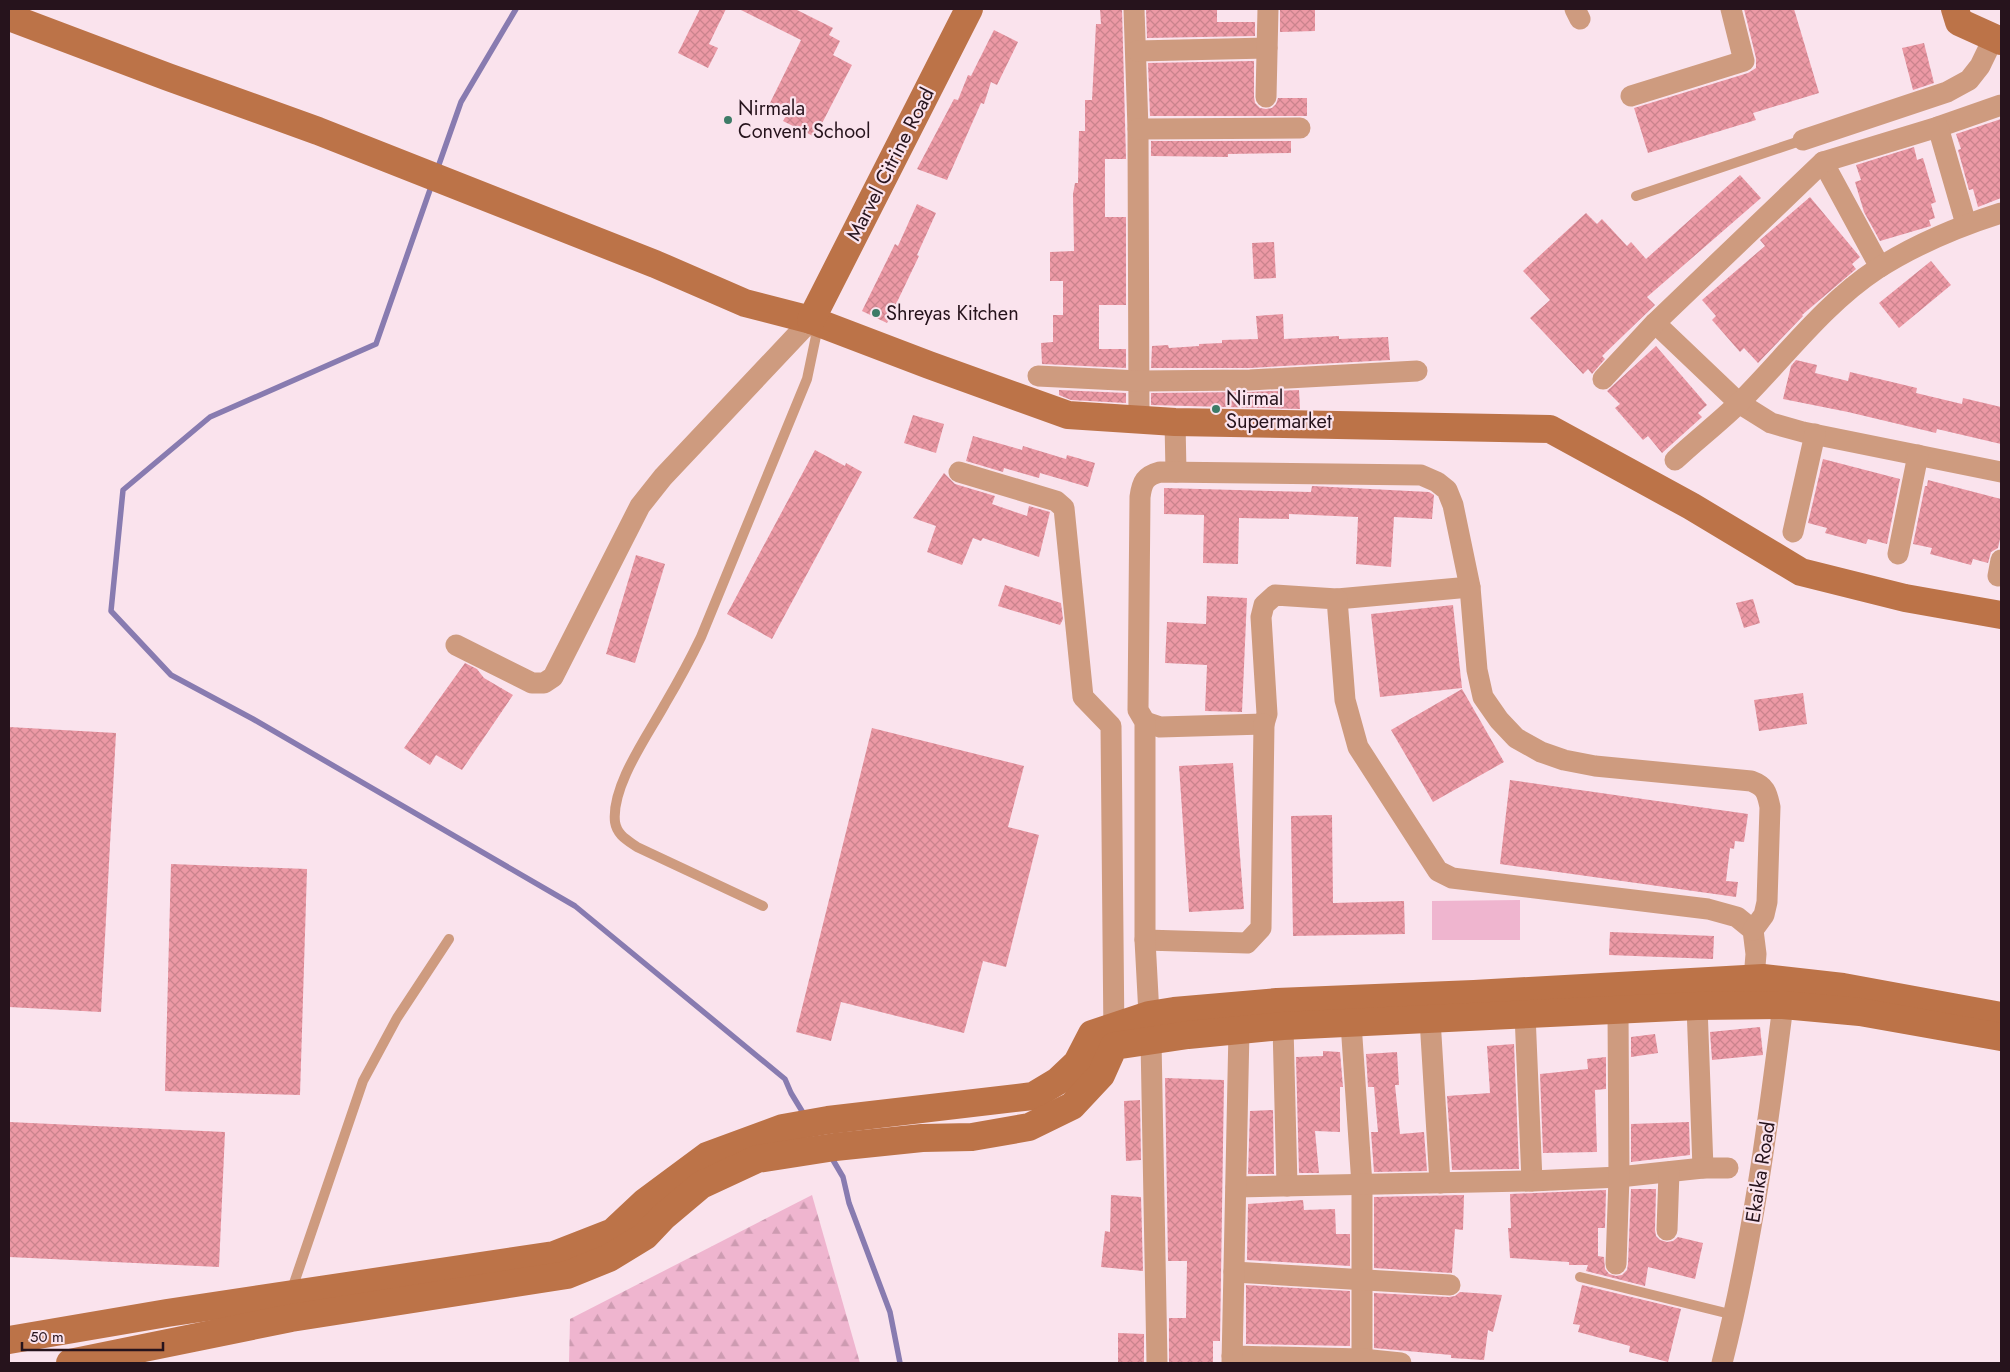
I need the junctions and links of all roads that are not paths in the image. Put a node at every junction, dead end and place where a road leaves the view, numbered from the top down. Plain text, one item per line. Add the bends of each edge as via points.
1 (969, 9) edge
2 (1134, 9) edge
3 (1268, 9) edge
4 (1731, 9) edge
5 (1955, 9) edge
6 (9, 17) edge
7 (1998, 39) edge
8 (1267, 48) junction
9 (1137, 51) junction
10 (1631, 96) dead end
11 (1266, 97) dead end
12 (2001, 105) edge
13 (1938, 127) junction
14 (1300, 128) dead end
15 (1138, 129) junction
16 (1802, 140) joint
17 (1823, 162) junction
18 (1636, 196) dead end
19 (2001, 213) edge
20 (1966, 224) junction
21 (1880, 268) junction
22 (810, 321) junction
23 (1655, 324) junction
24 (1417, 371) dead end
25 (1038, 376) dead end
26 (1603, 379) dead end
27 (1139, 381) junction
28 (1739, 403) junction
29 (1139, 421) junction
30 (1175, 422) junction
31 (1815, 434) junction
32 (1918, 455) junction
33 (1675, 460) dead end
34 (959, 472) dead end
35 (1176, 472) junction
36 (2001, 472) edge
37 (1793, 532) dead end
38 (1898, 554) dead end
39 (1470, 587) junction
40 (1337, 599) junction
41 (2001, 615) edge
42 (456, 645) dead end
43 (1145, 722) junction
44 (1264, 724) junction
45 (763, 906) dead end
46 (1753, 930) junction
47 (449, 939) dead end
48 (1145, 940) junction
49 (1754, 979) junction
50 (1782, 992) junction
51 (1697, 1006) junction
52 (1618, 1010) junction
53 (1525, 1014) junction
54 (2001, 1016) edge
55 (1430, 1019) junction
56 (1351, 1023) junction
57 (1283, 1026) junction
58 (1150, 1028) junction
59 (1239, 1030) junction
60 (1114, 1036) junction
61 (2001, 1037) edge
62 (839, 1119) junction
63 (789, 1140) junction
64 (847, 1146) junction
65 (1702, 1168) junction
66 (1728, 1168) dead end
67 (1669, 1172) junction
68 (1619, 1177) junction
69 (1532, 1181) junction
70 (1440, 1184) junction
71 (1362, 1185) junction
72 (1287, 1186) junction
73 (1236, 1187) junction
74 (1667, 1230) dead end
75 (1616, 1264) dead end
76 (1234, 1272) junction
77 (1580, 1277) dead end
78 (1362, 1280) junction
79 (1450, 1285) dead end
80 (291, 1306) junction
81 (1734, 1315) junction
82 (9, 1340) edge
83 (1232, 1359) edge
84 (1362, 1361) edge
85 (70, 1363) edge
86 (1156, 1363) edge
87 (1401, 1363) edge
88 (1722, 1363) edge

1 - 22 street, Marvel Citrine Road
2 - 9 street
3 - 8 street
4 - 10 street via 1744,61
5 - 7 street via 1958,22
6 - 22 street via 168,78 318,130 745,303
7 - 16 street via 1969,80 1947,92
8 - 9 street
8 - 11 street
9 - 15 street
12 - 13 street
13 - 17 street
13 - 20 street
14 - 15 street
15 - 27 street
16 - 18 lane
17 - 21 street
17 - 23 street
19 - 20 street
20 - 21 street via 1915,246
21 - 28 street via 1840,298
22 - 29 street via 1068,415
22 - 42 street via 676,463 640,506 553,677 544,683 532,683
22 - 45 lane via 816,336 807,379 701,637 624,775 616,805 615,823 620,835 637,847
23 - 26 street
23 - 28 street
24 - 27 street via 1250,380
25 - 27 street
27 - 29 street
28 - 31 street via 1771,423
28 - 33 street
29 - 30 street
30 - 35 street
30 - 41 street via 1550,429 1691,506 1801,572 1905,598
31 - 32 street
31 - 37 street
32 - 36 street
32 - 38 street
34 - 60 street via 1056,501 1064,508 1083,697 1111,726
35 - 39 street via 1421,475 1447,490 1454,506
35 - 43 street via 1149,475 1142,483 1140,497 1138,710
39 - 40 street
39 - 46 street via 1477,670 1483,697 1516,738 1541,752 1572,762 1751,781 1762,785 1770,806 1767,902 1764,915
40 - 44 street via 1275,595 1264,605 1261,617 1267,714
40 - 46 street via 1345,700 1358,746 1438,871 1452,878 1708,909 1737,917
43 - 44 street via 1160,727
43 - 48 street
44 - 48 street via 1261,928 1247,943
46 - 49 street via 1756,954
47 - 80 lane via 397,1018 363,1081
48 - 58 street
49 - 50 street
49 - 58 street via 1276,1002 1174,1011
50 - 51 street
50 - 54 street via 1842,987
50 - 61 street via 1860,1012
50 - 81 street, Ekaika Road via 1764,1156
51 - 52 street
51 - 65 street
52 - 53 street
52 - 68 street
53 - 55 street
53 - 69 street
55 - 56 street
55 - 70 street
56 - 57 street
56 - 71 street
57 - 59 street
57 - 72 street
58 - 59 street
58 - 60 street
58 - 86 street
59 - 73 street
60 - 62 street via 1092,1034 1077,1063 1058,1081 1033,1096
60 - 64 street via 1100,1075 1072,1106 1029,1127 972,1137 922,1138
62 - 63 street
62 - 64 street
63 - 64 street
63 - 80 street via 701,1186 645,1236 609,1258 567,1275
65 - 66 street
65 - 67 street
67 - 68 street
67 - 74 street
68 - 69 street
68 - 75 street
69 - 70 street
70 - 71 street
71 - 72 street
71 - 78 street
72 - 73 street
73 - 76 street
76 - 78 street
76 - 83 street
77 - 81 lane
78 - 79 street
78 - 84 street
80 - 82 street via 167,1313
80 - 85 street
81 - 88 street, Ekaika Road
83 - 84 street
84 - 87 street

